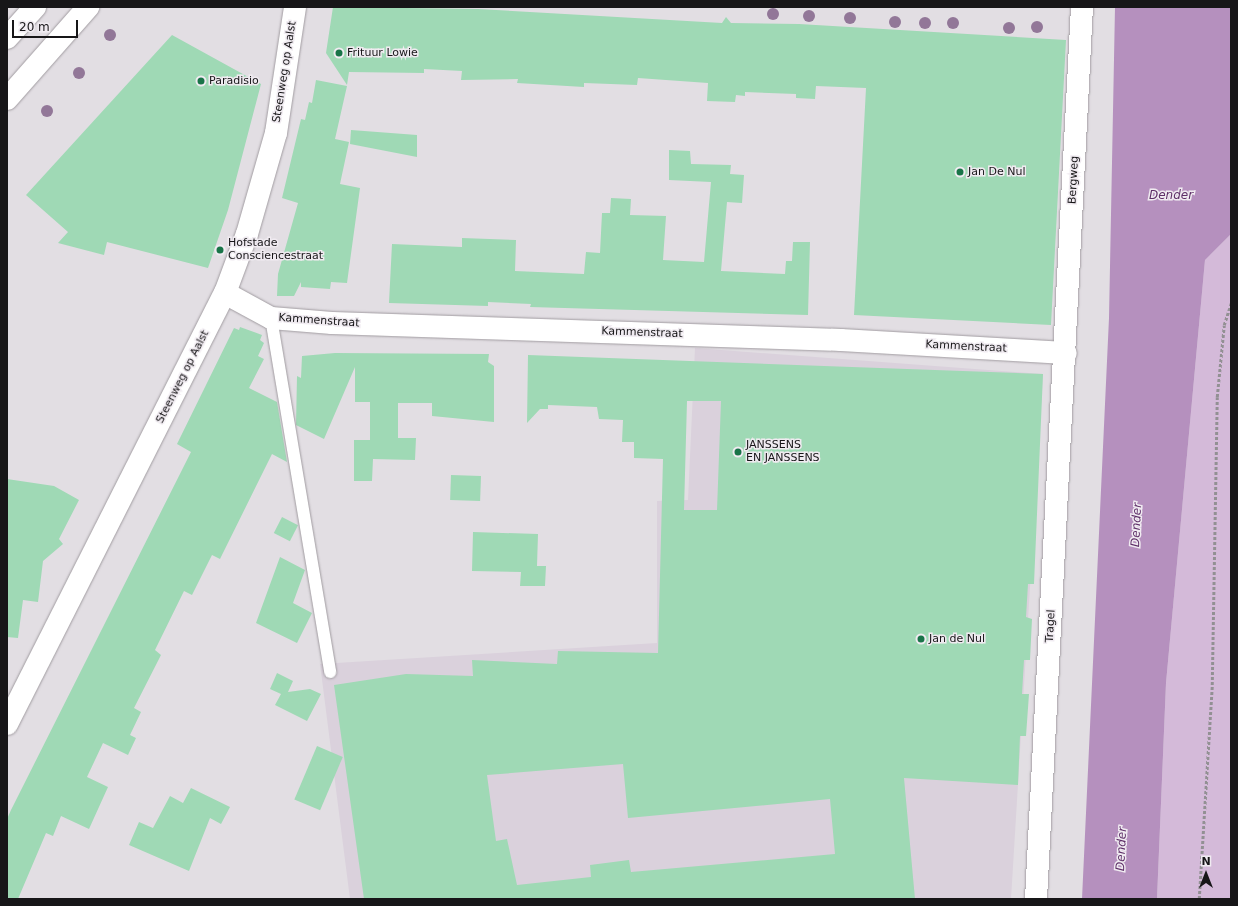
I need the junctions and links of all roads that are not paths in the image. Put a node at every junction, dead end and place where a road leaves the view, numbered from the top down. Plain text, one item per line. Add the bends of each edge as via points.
1 (35, 7) edge
2 (88, 7) edge
3 (295, 7) edge
4 (1082, 7) edge
5 (7, 38) edge
6 (7, 99) edge
7 (225, 293) junction
8 (272, 318) junction
9 (1066, 353) junction
10 (330, 672) dead end
11 (7, 724) edge
12 (1036, 899) edge

1 - 5 street
2 - 6 street
3 - 7 street, Steenweg op Aalst via 276,133 248,234
4 - 9 street, Bergweg
7 - 8 street, Kammenstraat
7 - 11 street, Steenweg op Aalst
8 - 9 street, Kammenstraat via 332,323 848,340
8 - 10 lane
9 - 12 street, Tragel

